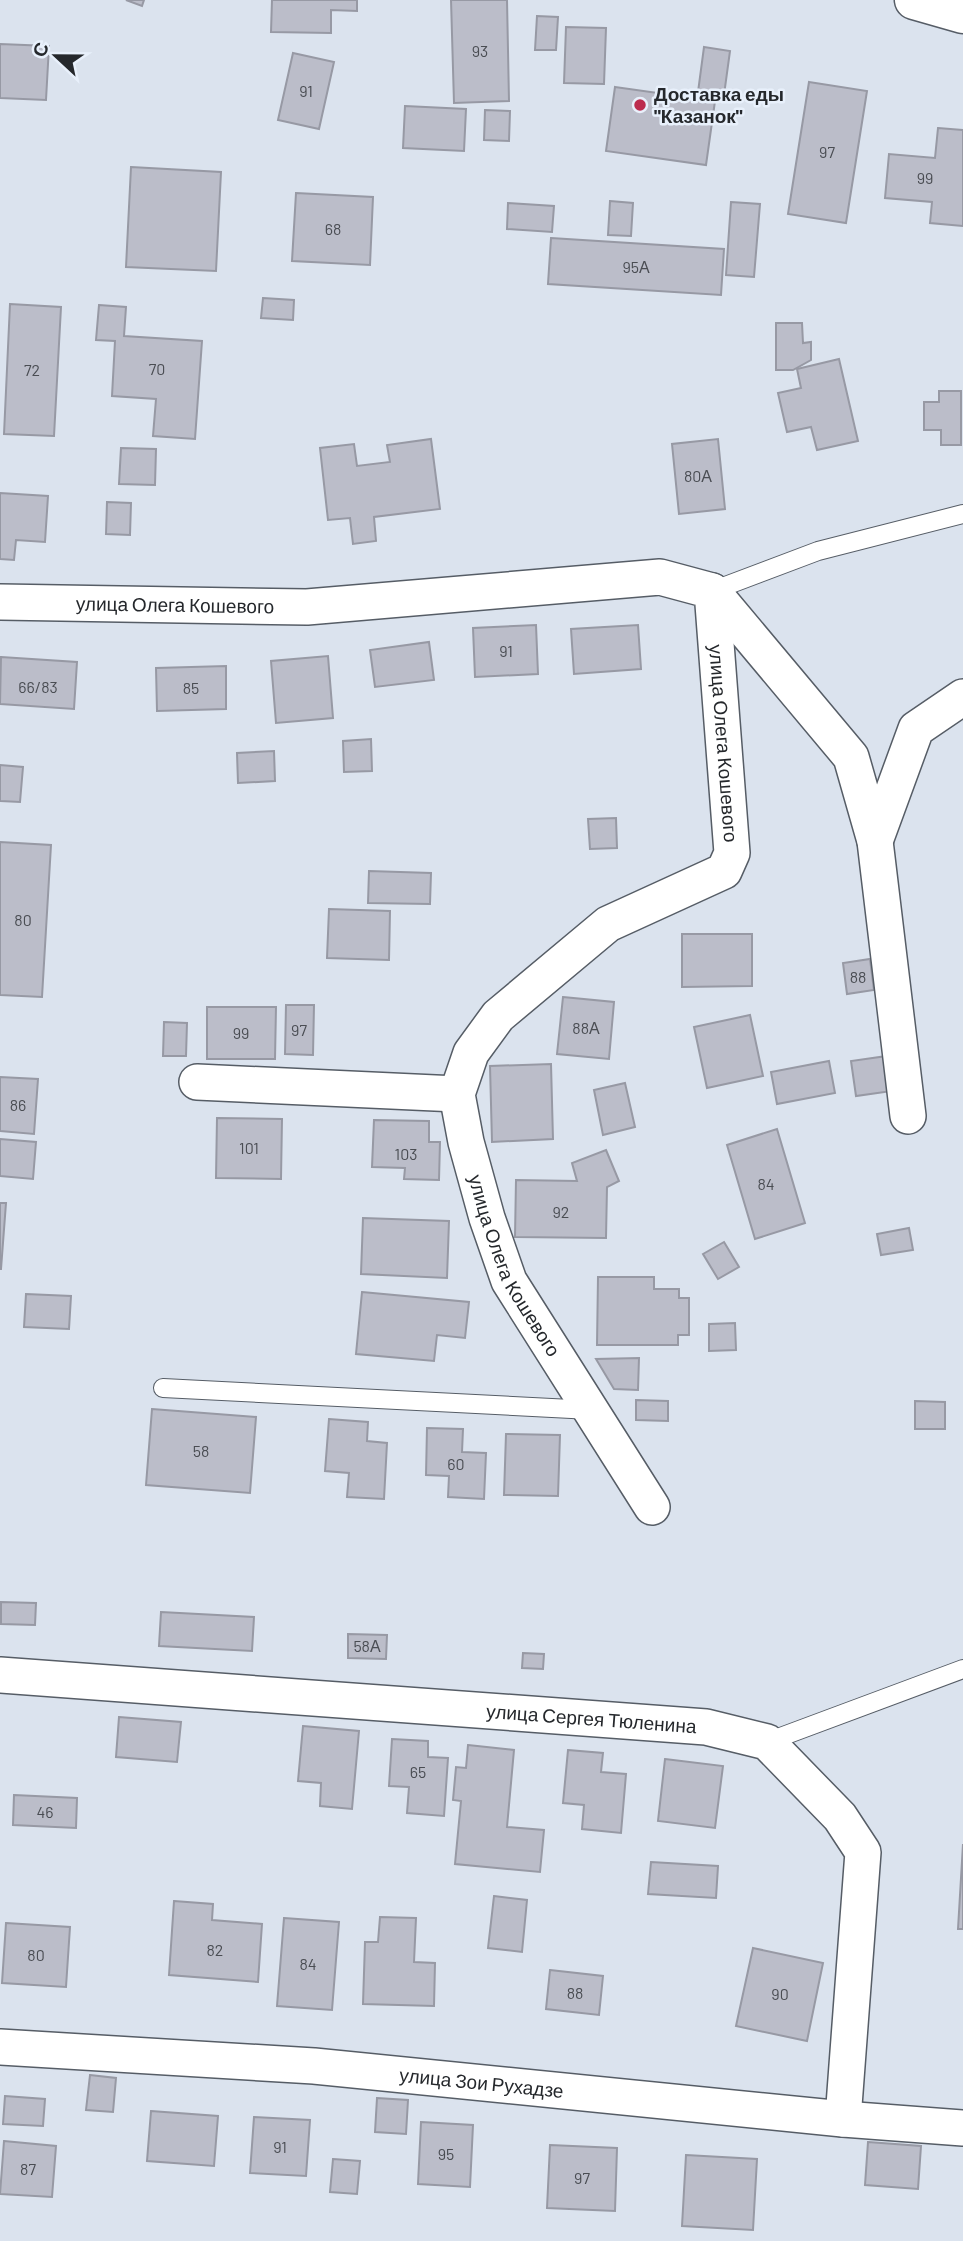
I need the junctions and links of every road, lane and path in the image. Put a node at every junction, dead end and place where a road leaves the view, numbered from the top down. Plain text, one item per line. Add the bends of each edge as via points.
1 (914, 0) edge
2 (963, 14) edge
3 (963, 514) edge
4 (712, 591) junction
5 (0, 602) edge
6 (963, 697) edge
7 (875, 841) junction
8 (197, 1082) dead end
9 (457, 1094) junction
10 (908, 1116) dead end
11 (163, 1388) dead end
12 (591, 1410) junction
13 (652, 1507) dead end
14 (963, 1669) edge
15 (0, 1675) edge
16 (767, 1742) junction
17 (0, 2047) edge
18 (842, 2119) junction
19 (963, 2128) edge

1 - 2 main road
3 - 4 lane via 818,551
4 - 5 street, улица Олега Кошевого via 660,577 307,607
4 - 7 street via 851,757
4 - 9 street, улица Олега Кошевого via 732,853 723,871 598,932 498,1017 471,1053
6 - 7 street via 916,729
7 - 10 street
8 - 9 street
9 - 12 street, улица Олега Кошевого via 487,1218 509,1282
11 - 12 lane
12 - 13 street, улица Олега Кошевого
14 - 16 lane
15 - 16 street, улица Сергея Тюленина via 706,1727
16 - 18 street via 840,1817 863,1852
17 - 18 street, улица Зои Рухадзе via 314,2066
18 - 19 street, улица Зои Рухадзе

